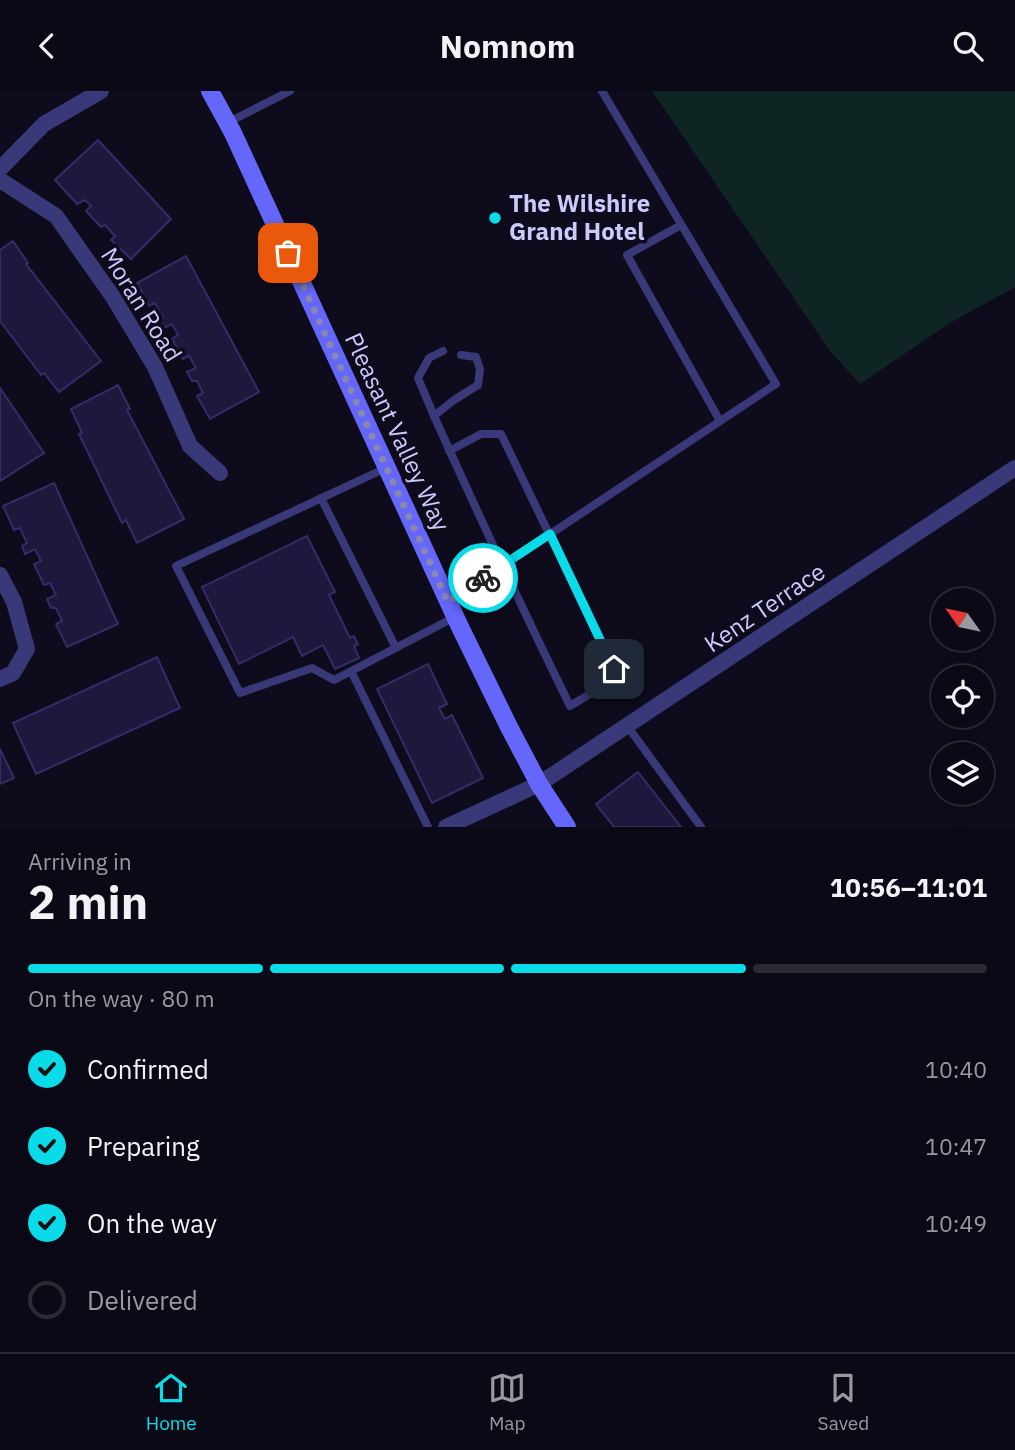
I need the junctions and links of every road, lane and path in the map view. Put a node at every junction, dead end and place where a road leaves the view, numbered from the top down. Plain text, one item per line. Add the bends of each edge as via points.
1 (101, 91) edge
2 (210, 91) edge
3 (290, 91) edge
4 (602, 91) edge
5 (227, 123) junction
6 (0, 169) edge
7 (0, 180) edge
8 (681, 225) junction
9 (443, 351) dead end
10 (461, 355) dead end
11 (434, 417) junction
12 (720, 421) junction
13 (449, 451) junction
14 (386, 468) junction
15 (1015, 468) edge
16 (220, 474) dead end
17 (321, 498) junction
18 (550, 534) junction
19 (502, 566) junction
20 (0, 575) edge
21 (451, 609) junction
22 (396, 648) junction
23 (351, 671) junction
24 (0, 679) edge
25 (628, 727) junction
26 (539, 784) junction
27 (428, 827) edge
28 (446, 827) edge
29 (567, 827) edge
30 (701, 827) edge

1 - 6 street via 44,124
2 - 5 main road, Pleasant Valley Way
3 - 5 lane
4 - 8 lane
5 - 14 main road, Pleasant Valley Way
7 - 16 street, Moran Road via 56,216 155,367 190,446
8 - 12 lane via 627,255
8 - 12 lane via 776,384
9 - 11 lane via 429,358 418,378
10 - 11 lane via 476,357 478,386
11 - 13 lane
12 - 18 lane
13 - 18 lane via 481,434 500,434
13 - 19 lane
14 - 17 lane
14 - 21 main road, Pleasant Valley Way
15 - 25 street, Kenz Terrace
17 - 22 lane
17 - 23 lane via 176,566 240,693 312,668 334,680
18 - 19 lane
18 - 19 lane via 614,669 610,682 570,706
19 - 21 lane
20 - 24 street via 14,602 27,649 13,673
21 - 22 lane
21 - 26 main road, Pleasant Valley Way
22 - 23 lane
23 - 27 lane
25 - 26 street, Kenz Terrace
25 - 30 lane
26 - 28 street, Kenz Terrace
26 - 29 main road, Pleasant Valley Way

